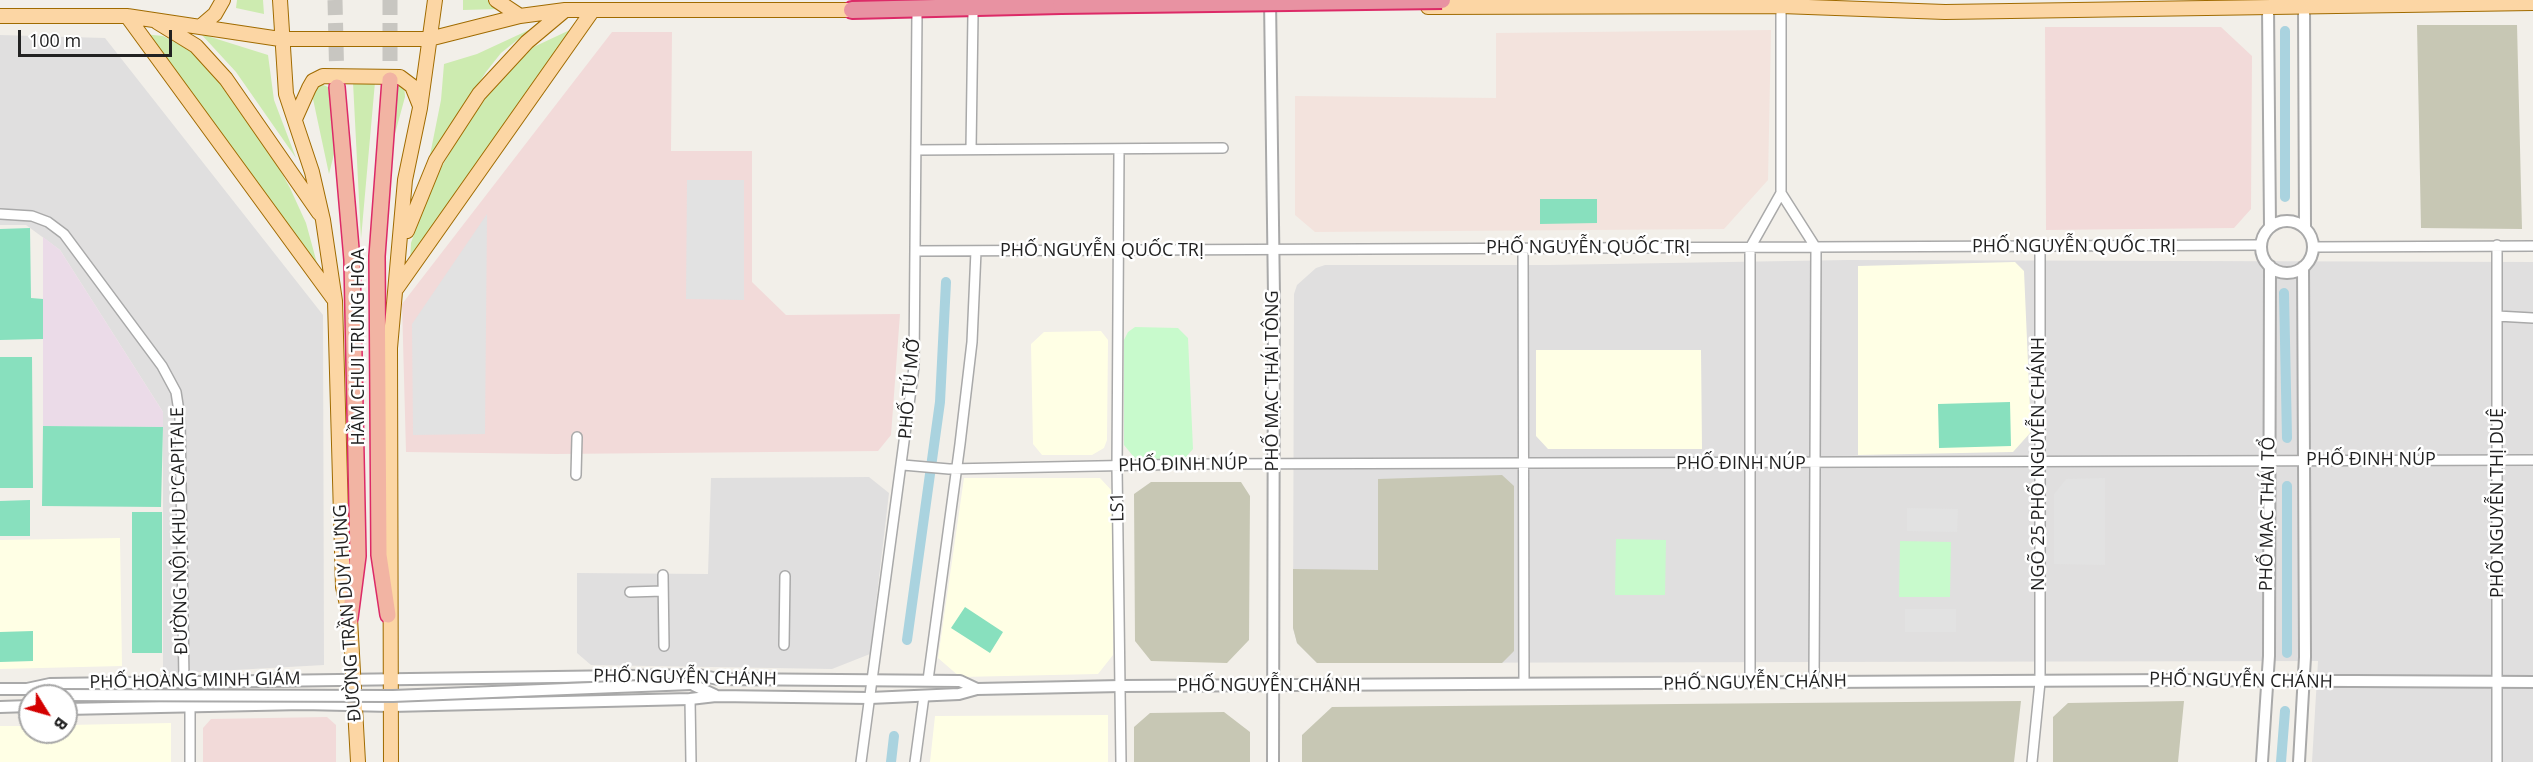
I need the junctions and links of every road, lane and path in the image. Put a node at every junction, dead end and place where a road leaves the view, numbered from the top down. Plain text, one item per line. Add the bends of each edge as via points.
1 (223, 0) edge
2 (280, 0) edge
3 (435, 0) edge
4 (496, 0) edge
5 (1442, 0) edge
6 (1781, 3) edge
7 (2533, 3) edge
8 (1270, 4) edge
9 (2304, 7) junction
10 (2268, 8) junction
11 (565, 10) junction
12 (593, 10) junction
13 (852, 10) junction
14 (917, 13) junction
15 (973, 14) junction
16 (0, 16) edge
17 (127, 16) junction
18 (520, 16) junction
19 (150, 18) junction
20 (201, 26) junction
21 (280, 39) junction
22 (429, 39) junction
23 (390, 80) tunnel mouth
24 (337, 87) tunnel mouth
25 (420, 108) junction
26 (296, 117) junction
27 (1223, 148) dead end
28 (970, 149) junction
29 (916, 150) junction
30 (1119, 151) junction
31 (1781, 193) junction
32 (0, 214) edge
33 (323, 220) junction
34 (2270, 227) junction
35 (2305, 228) junction
36 (2261, 245) junction
37 (2497, 245) junction
38 (2533, 246) edge
39 (2040, 247) junction
40 (2314, 247) junction
41 (1523, 248) junction
42 (1750, 248) junction
43 (1816, 248) junction
44 (1272, 249) junction
45 (915, 251) junction
46 (976, 251) junction
47 (1119, 252) junction
48 (400, 253) junction
49 (2270, 266) junction
50 (2303, 267) junction
51 (396, 289) junction
52 (335, 301) junction
53 (2497, 316) junction
54 (2533, 318) edge
55 (577, 437) dead end
56 (2497, 459) junction
57 (2533, 460) edge
58 (2270, 461) junction
59 (2303, 461) junction
60 (2040, 462) junction
61 (1272, 464) junction
62 (1524, 464) junction
63 (1749, 464) junction
64 (1814, 464) junction
65 (903, 465) junction
66 (1117, 467) junction
67 (953, 469) junction
68 (576, 475) dead end
69 (663, 575) dead end
70 (785, 576) dead end
71 (663, 591) junction
72 (630, 592) dead end
73 (388, 615) junction
74 (350, 618) junction
75 (784, 645) dead end
76 (664, 646) dead end
77 (307, 679) junction
78 (718, 679) junction
79 (873, 679) junction
80 (356, 680) junction
81 (391, 680) junction
82 (455, 680) junction
83 (928, 680) junction
84 (184, 681) junction
85 (2497, 681) junction
86 (1750, 682) junction
87 (1814, 682) junction
88 (2040, 682) junction
89 (2267, 682) junction
90 (2304, 682) junction
91 (2533, 682) edge
92 (1524, 683) junction
93 (50, 684) edge
94 (691, 684) junction
95 (1121, 686) junction
96 (1273, 687) junction
97 (0, 689) edge
98 (18, 689) edge
99 (976, 689) junction
100 (78, 696) edge
101 (716, 696) junction
102 (924, 696) junction
103 (870, 698) junction
104 (690, 699) junction
105 (303, 704) junction
106 (448, 704) junction
107 (356, 705) junction
108 (18, 706) edge
109 (190, 706) junction
110 (391, 706) junction
111 (0, 707) edge
112 (78, 709) edge
113 (190, 762) edge
114 (358, 762) edge
115 (391, 762) edge
116 (691, 762) edge
117 (861, 762) edge
118 (915, 762) edge
119 (1122, 762) edge
120 (1273, 762) edge
121 (2032, 762) edge
122 (2262, 762) edge
123 (2299, 762) edge
124 (2497, 762) edge

1 - 20 main road
2 - 21 main road, ĐƯỜNG TRẦN DUY HƯNG
3 - 22 main road, ĐƯỜNG TRẦN DUY HƯNG
4 - 18 main road
5 - 13 highway, bridge
6 - 8 main road
6 - 10 main road via 1946,12
6 - 31 street
7 - 9 main road
8 - 15 main road
8 - 44 street, PHỐ MẠC THÁI TÔNG
9 - 10 main road
9 - 35 street
10 - 34 street
11 - 12 main road
11 - 18 main road
11 - 48 main road via 526,42 479,94 436,160 415,205
12 - 13 main road
12 - 51 main road
13 - 14 main road
14 - 15 main road
14 - 29 street, PHỐ TÚ MỠ
15 - 28 street
16 - 17 main road
17 - 19 main road
17 - 52 main road
18 - 22 main road
19 - 20 main road
19 - 33 main road via 196,46 226,79
20 - 21 main road
21 - 22 main road
21 - 26 main road, ĐƯỜNG TRẦN DUY HƯNG via 286,94
22 - 25 main road, ĐƯỜNG TRẦN DUY HƯNG
23 - 73 highway, HẦM CHUI TRUNG HÒA via 377,256 379,555
24 - 74 highway, HẦM CHUI TRUNG HÒA via 352,260 358,556
25 - 26 main road via 412,86 400,77 323,76 313,81
25 - 48 main road, ĐƯỜNG TRẦN DUY HƯNG via 405,180
26 - 33 main road, ĐƯỜNG TRẦN DUY HƯNG
27 - 30 street
28 - 29 street
28 - 30 street
29 - 45 street, PHỐ TÚ MỠ
30 - 47 street, LS1
31 - 42 street
31 - 43 street
32 - 84 street, ĐƯỜNG NỘI KHU D'CAPITALE via 32,216 64,234 157,360 176,392 180,417
33 - 52 main road, ĐƯỜNG TRẦN DUY HƯNG
34 - 35 street via 2288,221
34 - 36 street
35 - 40 street
36 - 39 street, PHỐ NGUYỄN QUỐC TRỊ
36 - 49 street
37 - 38 street
37 - 40 street
37 - 53 street, PHỐ NGUYỄN THỊ DUỆ
39 - 43 street, PHỐ NGUYỄN QUỐC TRỊ
39 - 60 street, NGÕ 25 PHỐ NGUYỄN CHÁNH
40 - 50 street
41 - 42 street, PHỐ NGUYỄN QUỐC TRỊ
41 - 44 street, PHỐ NGUYỄN QUỐC TRỊ
41 - 62 street
42 - 43 street, PHỐ NGUYỄN QUỐC TRỊ
42 - 63 street
43 - 64 street
44 - 47 street, PHỐ NGUYỄN QUỐC TRỊ
44 - 61 street, PHỐ MẠC THÁI TÔNG
45 - 46 street, PHỐ NGUYỄN QUỐC TRỊ
45 - 65 street, PHỐ TÚ MỠ via 914,367
46 - 47 street, PHỐ NGUYỄN QUỐC TRỊ
46 - 67 street via 972,342
47 - 66 street, LS1
48 - 51 main road, ĐƯỜNG TRẦN DUY HƯNG
49 - 50 street via 2286,273
49 - 58 street, PHỐ MẠC THÁI TỔ
50 - 59 street, PHỐ MẠC THÁI TỔ
51 - 73 main road, ĐƯỜNG TRẦN DUY HƯNG via 390,348
52 - 74 main road, ĐƯỜNG TRẦN DUY HƯNG via 343,587
53 - 54 street
53 - 56 street, PHỐ NGUYỄN THỊ DUỆ
55 - 68 street
56 - 57 street, PHỐ ĐINH NÚP
56 - 59 street, PHỐ ĐINH NÚP
56 - 85 street, PHỐ NGUYỄN THỊ DUỆ
58 - 59 street, PHỐ ĐINH NÚP
58 - 60 street, PHỐ ĐINH NÚP
58 - 89 street, PHỐ MẠC THÁI TỔ
59 - 90 street, PHỐ MẠC THÁI TỔ
60 - 64 street, PHỐ ĐINH NÚP
60 - 88 street, NGÕ 25 PHỐ NGUYỄN CHÁNH
61 - 62 street, PHỐ ĐINH NÚP
61 - 66 street, PHỐ ĐINH NÚP
61 - 96 street, PHỐ MẠC THÁI TÔNG
62 - 63 street, PHỐ ĐINH NÚP
62 - 92 street
63 - 64 street, PHỐ ĐINH NÚP
63 - 86 street
64 - 87 street
65 - 67 street, PHỐ ĐINH NÚP
65 - 79 street, PHỐ TÚ MỠ
66 - 67 street, PHỐ ĐINH NÚP
66 - 95 street, LS1
67 - 83 street
69 - 71 street
70 - 75 street
71 - 72 street
71 - 76 street
73 - 81 main road, ĐƯỜNG TRẦN DUY HƯNG
74 - 80 main road, ĐƯỜNG TRẦN DUY HƯNG
77 - 80 street, PHỐ HOÀNG MINH GIÁM
77 - 84 street, PHỐ HOÀNG MINH GIÁM
77 - 105 street via 319,687 319,694
78 - 79 street, PHỐ NGUYỄN CHÁNH
78 - 82 street, PHỐ NGUYỄN CHÁNH via 687,675
78 - 94 street
79 - 83 street, PHỐ NGUYỄN CHÁNH
79 - 103 street, PHỐ TÚ MỠ
80 - 81 street, PHỐ HOÀNG MINH GIÁM
80 - 107 main road, ĐƯỜNG TRẦN DUY HƯNG
81 - 82 street, PHỐ NGUYỄN CHÁNH
81 - 110 main road, ĐƯỜNG TRẦN DUY HƯNG
82 - 106 street via 439,693
83 - 99 street, PHỐ NGUYỄN CHÁNH via 960,681
84 - 93 street, PHỐ HOÀNG MINH GIÁM
85 - 90 street, PHỐ NGUYỄN CHÁNH
85 - 91 street, PHỐ NGUYỄN CHÁNH
85 - 124 street, PHỐ NGUYỄN THỊ DUỆ
86 - 87 street, PHỐ NGUYỄN CHÁNH
86 - 92 street, PHỐ NGUYỄN CHÁNH
87 - 88 street, PHỐ NGUYỄN CHÁNH
88 - 89 street, PHỐ NGUYỄN CHÁNH
88 - 121 street, NGÕ 25 PHỐ NGUYỄN CHÁNH
89 - 90 street, PHỐ NGUYỄN CHÁNH
89 - 122 street, PHỐ MẠC THÁI TỔ
90 - 123 street, PHỐ MẠC THÁI TỔ
92 - 96 street, PHỐ NGUYỄN CHÁNH
94 - 100 street, bridge via 393,696
94 - 101 street
95 - 96 street, PHỐ NGUYỄN CHÁNH
95 - 99 street, PHỐ NGUYỄN CHÁNH
95 - 119 street, LS1
96 - 120 street, PHỐ MẠC THÁI TÔNG
97 - 98 street, PHỐ HOÀNG MINH GIÁM
99 - 102 street, PHỐ NGUYỄN CHÁNH
101 - 103 street, PHỐ NGUYỄN CHÁNH
101 - 104 street, PHỐ NGUYỄN CHÁNH
102 - 103 street, PHỐ NGUYỄN CHÁNH
102 - 118 street
103 - 117 street, PHỐ TÚ MỠ
104 - 106 street, PHỐ NGUYỄN CHÁNH
104 - 116 street
105 - 107 street, PHỐ HOÀNG MINH GIÁM
105 - 109 street, PHỐ HOÀNG MINH GIÁM
106 - 110 street, PHỐ NGUYỄN CHÁNH
107 - 110 street, PHỐ HOÀNG MINH GIÁM
107 - 114 main road, ĐƯỜNG TRẦN DUY HƯNG
108 - 111 street
109 - 112 street, PHỐ HOÀNG MINH GIÁM
109 - 113 street
110 - 115 main road, ĐƯỜNG TRẦN DUY HƯNG

